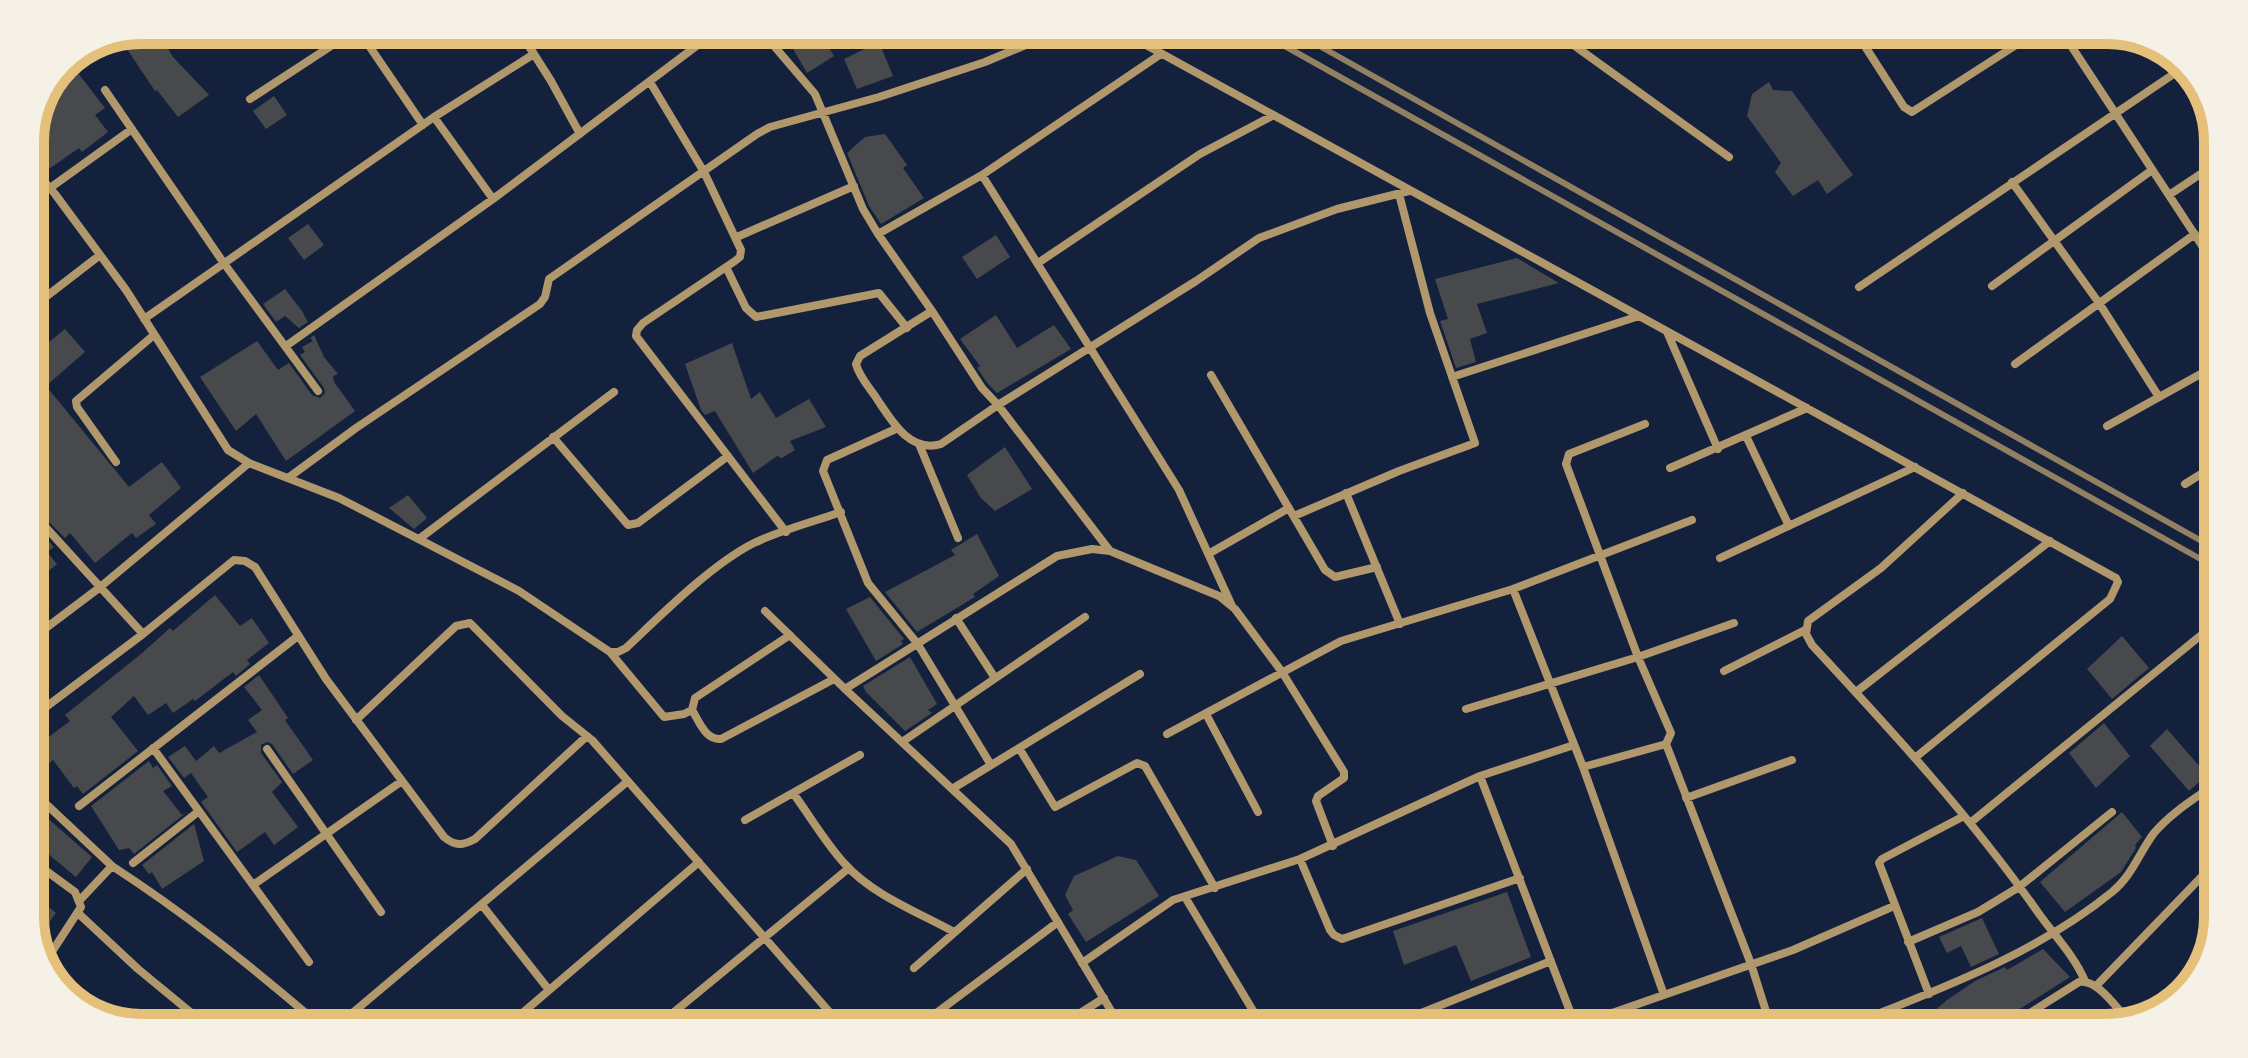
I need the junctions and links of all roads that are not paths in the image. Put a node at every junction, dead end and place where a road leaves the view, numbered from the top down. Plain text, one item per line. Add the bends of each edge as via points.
1 (336, 44) edge
2 (365, 44) edge
3 (528, 44) edge
4 (699, 44) edge
5 (772, 44) edge
6 (1027, 44) edge
7 (1144, 44) edge
8 (1572, 44) edge
9 (1864, 44) edge
10 (2018, 44) edge
11 (2070, 44) edge
12 (534, 54) junction
13 (1161, 54) junction
14 (2176, 72) edge
15 (650, 82) junction
16 (105, 90) dead end
17 (250, 99) dead end
18 (822, 112) junction
19 (2115, 113) junction
20 (1272, 116) junction
21 (434, 117) junction
22 (423, 125) junction
23 (132, 129) junction
24 (580, 134) junction
25 (1729, 157) dead end
26 (2152, 170) junction
27 (704, 172) junction
28 (2204, 172) edge
29 (982, 175) junction
30 (44, 181) edge
31 (2012, 182) junction
32 (854, 186) junction
33 (50, 188) junction
34 (1410, 191) junction
35 (1399, 194) junction
36 (2169, 195) junction
37 (493, 199) junction
38 (878, 234) junction
39 (2195, 234) junction
40 (737, 237) junction
41 (2055, 240) junction
42 (2204, 248) edge
43 (100, 255) junction
44 (223, 262) junction
45 (1038, 263) junction
46 (726, 267) junction
47 (1992, 286) dead end
48 (1859, 287) dead end
49 (44, 298) edge
50 (2099, 303) junction
51 (932, 311) junction
52 (1639, 316) junction
53 (144, 319) junction
54 (907, 328) junction
55 (1667, 331) junction
56 (154, 335) junction
57 (286, 346) junction
58 (1091, 348) junction
59 (2015, 364) dead end
60 (2204, 372) edge
61 (1211, 375) dead end
62 (1452, 377) junction
63 (318, 391) dead end
64 (614, 392) dead end
65 (2159, 397) junction
66 (998, 405) junction
67 (1807, 408) junction
68 (1645, 424) dead end
69 (2107, 426) dead end
70 (898, 428) junction
71 (1746, 436) junction
72 (553, 437) junction
73 (919, 444) junction
74 (1718, 449) junction
75 (728, 456) junction
76 (116, 462) dead end
77 (249, 463) junction
78 (1915, 467) junction
79 (1670, 468) dead end
80 (2204, 472) edge
81 (288, 478) junction
82 (2185, 484) dead end
83 (1346, 493) junction
84 (1963, 493) junction
85 (841, 512) junction
86 (1291, 512) junction
87 (1692, 520) dead end
88 (44, 526) edge
89 (1789, 526) junction
90 (786, 532) junction
91 (958, 538) dead end
92 (419, 539) junction
93 (2050, 541) junction
94 (1110, 551) junction
95 (1210, 553) junction
96 (1600, 555) junction
97 (1720, 558) dead end
98 (1377, 567) junction
99 (99, 588) junction
100 (1513, 589) junction
101 (1232, 606) junction
102 (765, 611) dead end
103 (1085, 617) dead end
104 (956, 618) junction
105 (1734, 623) dead end
106 (1400, 624) junction
107 (44, 629) edge
108 (1805, 630) junction
109 (143, 634) junction
110 (790, 635) junction
111 (298, 636) junction
112 (2200, 636) dead end
113 (917, 643) junction
114 (610, 652) junction
115 (1638, 657) junction
116 (1724, 671) dead end
117 (1282, 672) junction
118 (1140, 674) dead end
119 (995, 678) junction
120 (834, 679) junction
121 (1550, 684) junction
122 (845, 689) junction
123 (1856, 692) junction
124 (44, 707) edge
125 (954, 707) junction
126 (1466, 709) dead end
127 (692, 710) junction
128 (1206, 714) junction
129 (356, 720) junction
130 (1167, 734) dead end
131 (587, 736) junction
132 (902, 742) junction
133 (1666, 744) junction
134 (1574, 745) junction
135 (153, 748) junction
136 (1019, 748) junction
137 (267, 749) dead end
138 (860, 755) dead end
139 (1916, 757) junction
140 (1792, 760) dead end
141 (991, 765) junction
142 (1583, 767) junction
143 (1480, 776) junction
144 (402, 781) junction
145 (628, 781) junction
146 (952, 789) junction
147 (2204, 792) edge
148 (793, 793) junction
149 (1686, 798) junction
150 (44, 802) edge
151 (79, 806) dead end
152 (199, 811) junction
153 (1258, 812) dead end
154 (2112, 812) dead end
155 (745, 820) dead end
156 (1967, 820) junction
157 (328, 834) junction
158 (1333, 846) junction
159 (1300, 859) junction
160 (699, 862) junction
161 (133, 863) dead end
162 (112, 866) junction
163 (849, 868) junction
164 (44, 869) edge
165 (1027, 869) junction
166 (2204, 874) edge
167 (1520, 878) junction
168 (253, 885) junction
169 (2019, 887) junction
170 (1215, 888) junction
171 (1185, 897) junction
172 (80, 900) junction
173 (482, 905) junction
174 (1894, 906) junction
175 (381, 912) dead end
176 (79, 914) junction
177 (1058, 922) junction
178 (954, 932) junction
179 (2053, 935) junction
180 (765, 938) junction
181 (1908, 942) junction
182 (51, 954) edge
183 (1551, 961) junction
184 (309, 962) dead end
185 (1082, 963) junction
186 (1751, 964) junction
187 (914, 968) dead end
188 (2085, 981) junction
189 (2096, 986) junction
190 (549, 990) junction
191 (1929, 994) junction
192 (1664, 995) junction
193 (1104, 998) junction
194 (527, 1009) junction
195 (2121, 1013) edge
196 (193, 1014) edge
197 (307, 1014) edge
198 (351, 1014) edge
199 (521, 1014) edge
200 (531, 1014) edge
201 (672, 1014) edge
202 (831, 1014) edge
203 (935, 1014) edge
204 (1079, 1014) edge
205 (1113, 1014) edge
206 (1255, 1014) edge
207 (1418, 1014) edge
208 (1572, 1014) edge
209 (1618, 1014) edge
210 (1767, 1014) edge
211 (1878, 1014) edge
212 (2029, 1014) edge

1 - 17 street
2 - 22 street
3 - 12 street
4 - 15 street
5 - 18 street via 815,94
6 - 18 street
7 - 13 street
8 - 25 street
9 - 10 street via 1912,112
11 - 19 street
12 - 21 street
12 - 24 street
13 - 20 street
13 - 29 street
14 - 19 street
15 - 24 street
15 - 27 street
16 - 23 street
18 - 27 street via 770,127
18 - 32 street
19 - 26 street
19 - 31 street
20 - 34 street
20 - 45 street via 1200,154
21 - 22 street
21 - 37 street
22 - 44 street
23 - 33 street
23 - 44 street
24 - 37 street
26 - 36 street
26 - 41 street
27 - 40 street
27 - 81 street via 549,279 540,304
28 - 36 street
29 - 38 street
29 - 45 street
30 - 33 street
31 - 41 street
31 - 48 street
32 - 38 street
32 - 40 street
33 - 43 street
34 - 35 street
34 - 52 street
35 - 58 street via 1337,209 1259,238
35 - 62 street
36 - 39 street
37 - 57 street
38 - 51 street
39 - 42 street
39 - 50 street
40 - 46 street via 740,257
41 - 47 street
41 - 50 street
43 - 49 street
43 - 53 street
44 - 53 street
44 - 57 street
45 - 58 street
46 - 54 street via 756,317 879,293
46 - 75 street via 643,323 636,336
50 - 59 street
50 - 65 street
51 - 54 street
51 - 66 street
52 - 55 street
52 - 62 street
53 - 56 street
54 - 70 street via 856,360 857,370
55 - 67 street
55 - 74 street
56 - 76 street via 76,401
56 - 77 street via 215,435
57 - 63 street
58 - 66 street
58 - 95 street via 1179,490
60 - 65 street
61 - 86 street
62 - 83 street via 1475,443
64 - 72 street
65 - 69 street
66 - 73 street via 941,444
66 - 94 street
67 - 71 street
67 - 78 street
68 - 96 street via 1566,459
70 - 73 street
70 - 85 street via 827,460 823,471
71 - 74 street
71 - 89 street
72 - 75 street via 628,525 638,523
72 - 92 street
73 - 91 street
74 - 79 street
75 - 90 street
77 - 81 street
77 - 99 street
78 - 84 street
78 - 89 street
80 - 82 street
81 - 92 street
83 - 86 street
83 - 98 street
84 - 93 street
84 - 108 street via 1881,568 1808,621
85 - 90 street
85 - 113 street via 868,583
86 - 95 street
86 - 98 street via 1329,574
87 - 96 street
88 - 99 street
89 - 97 street
90 - 114 street via 730,558 626,648
92 - 114 street via 519,591
93 - 123 street
93 - 139 street via 2111,573 2118,582 2116,590
94 - 101 street
94 - 104 street via 1057,556
95 - 101 street
96 - 100 street
96 - 115 street
98 - 106 street
99 - 107 street
99 - 109 street
100 - 106 street
100 - 121 street
101 - 117 street
102 - 110 street
103 - 119 street
104 - 113 street
104 - 119 street
105 - 115 street
106 - 117 street via 1341,641
108 - 116 street
108 - 123 street via 1812,645
109 - 111 street via 234,560 255,567
109 - 124 street
110 - 120 street
110 - 127 street via 700,694
111 - 129 street
111 - 135 street
112 - 156 street
113 - 122 street
113 - 125 street
114 - 127 street via 664,717
115 - 121 street
115 - 133 street via 1671,733
117 - 128 street
117 - 158 street via 1344,772 1344,778 1316,801
118 - 136 street
119 - 125 street
120 - 122 street
120 - 127 street via 721,739 709,735
121 - 126 street
121 - 134 street
122 - 132 street
123 - 139 street
125 - 132 street
125 - 141 street
128 - 130 street
128 - 153 street
129 - 131 street via 456,626 470,623
129 - 144 street
131 - 144 street via 465,844 453,845 444,837
131 - 145 street
132 - 146 street
133 - 142 street
133 - 149 street
134 - 142 street
134 - 143 street
135 - 151 street
135 - 152 street
136 - 141 street
136 - 170 street via 1055,807 1141,763
137 - 157 street
138 - 148 street
139 - 156 street
140 - 149 street
141 - 146 street
142 - 192 street
143 - 158 street
143 - 167 street
144 - 157 street
145 - 160 street
145 - 173 street
146 - 165 street via 1011,844
147 - 179 street via 2164,821 2129,876
148 - 155 street
148 - 163 street
149 - 186 street
150 - 162 street
152 - 161 street
152 - 168 street
154 - 169 street
156 - 169 street
156 - 174 street via 1882,859 1879,869
157 - 168 street
157 - 175 street
158 - 159 street
159 - 167 street via 1330,930 1342,939
159 - 170 street
160 - 180 street
160 - 190 street
162 - 172 street
162 - 197 street via 177,908
163 - 178 street
163 - 180 street
164 - 172 street
165 - 177 street
165 - 178 street
166 - 189 street
167 - 183 street
168 - 184 street
169 - 179 street
169 - 181 street via 1978,912
170 - 171 street
171 - 185 street via 1164,905
171 - 206 street
172 - 176 street
173 - 190 street
173 - 198 street
174 - 181 street
174 - 186 street
176 - 182 street
176 - 196 street
177 - 185 street
177 - 203 street
178 - 187 street
179 - 188 street
179 - 191 street
180 - 201 street
180 - 202 street
181 - 191 street
183 - 207 street
183 - 208 street
185 - 193 street
186 - 192 street
186 - 210 street
188 - 189 street
188 - 212 street
189 - 195 street
190 - 194 street
191 - 211 street
192 - 209 street
193 - 204 street
193 - 205 street
194 - 199 street
194 - 200 street

